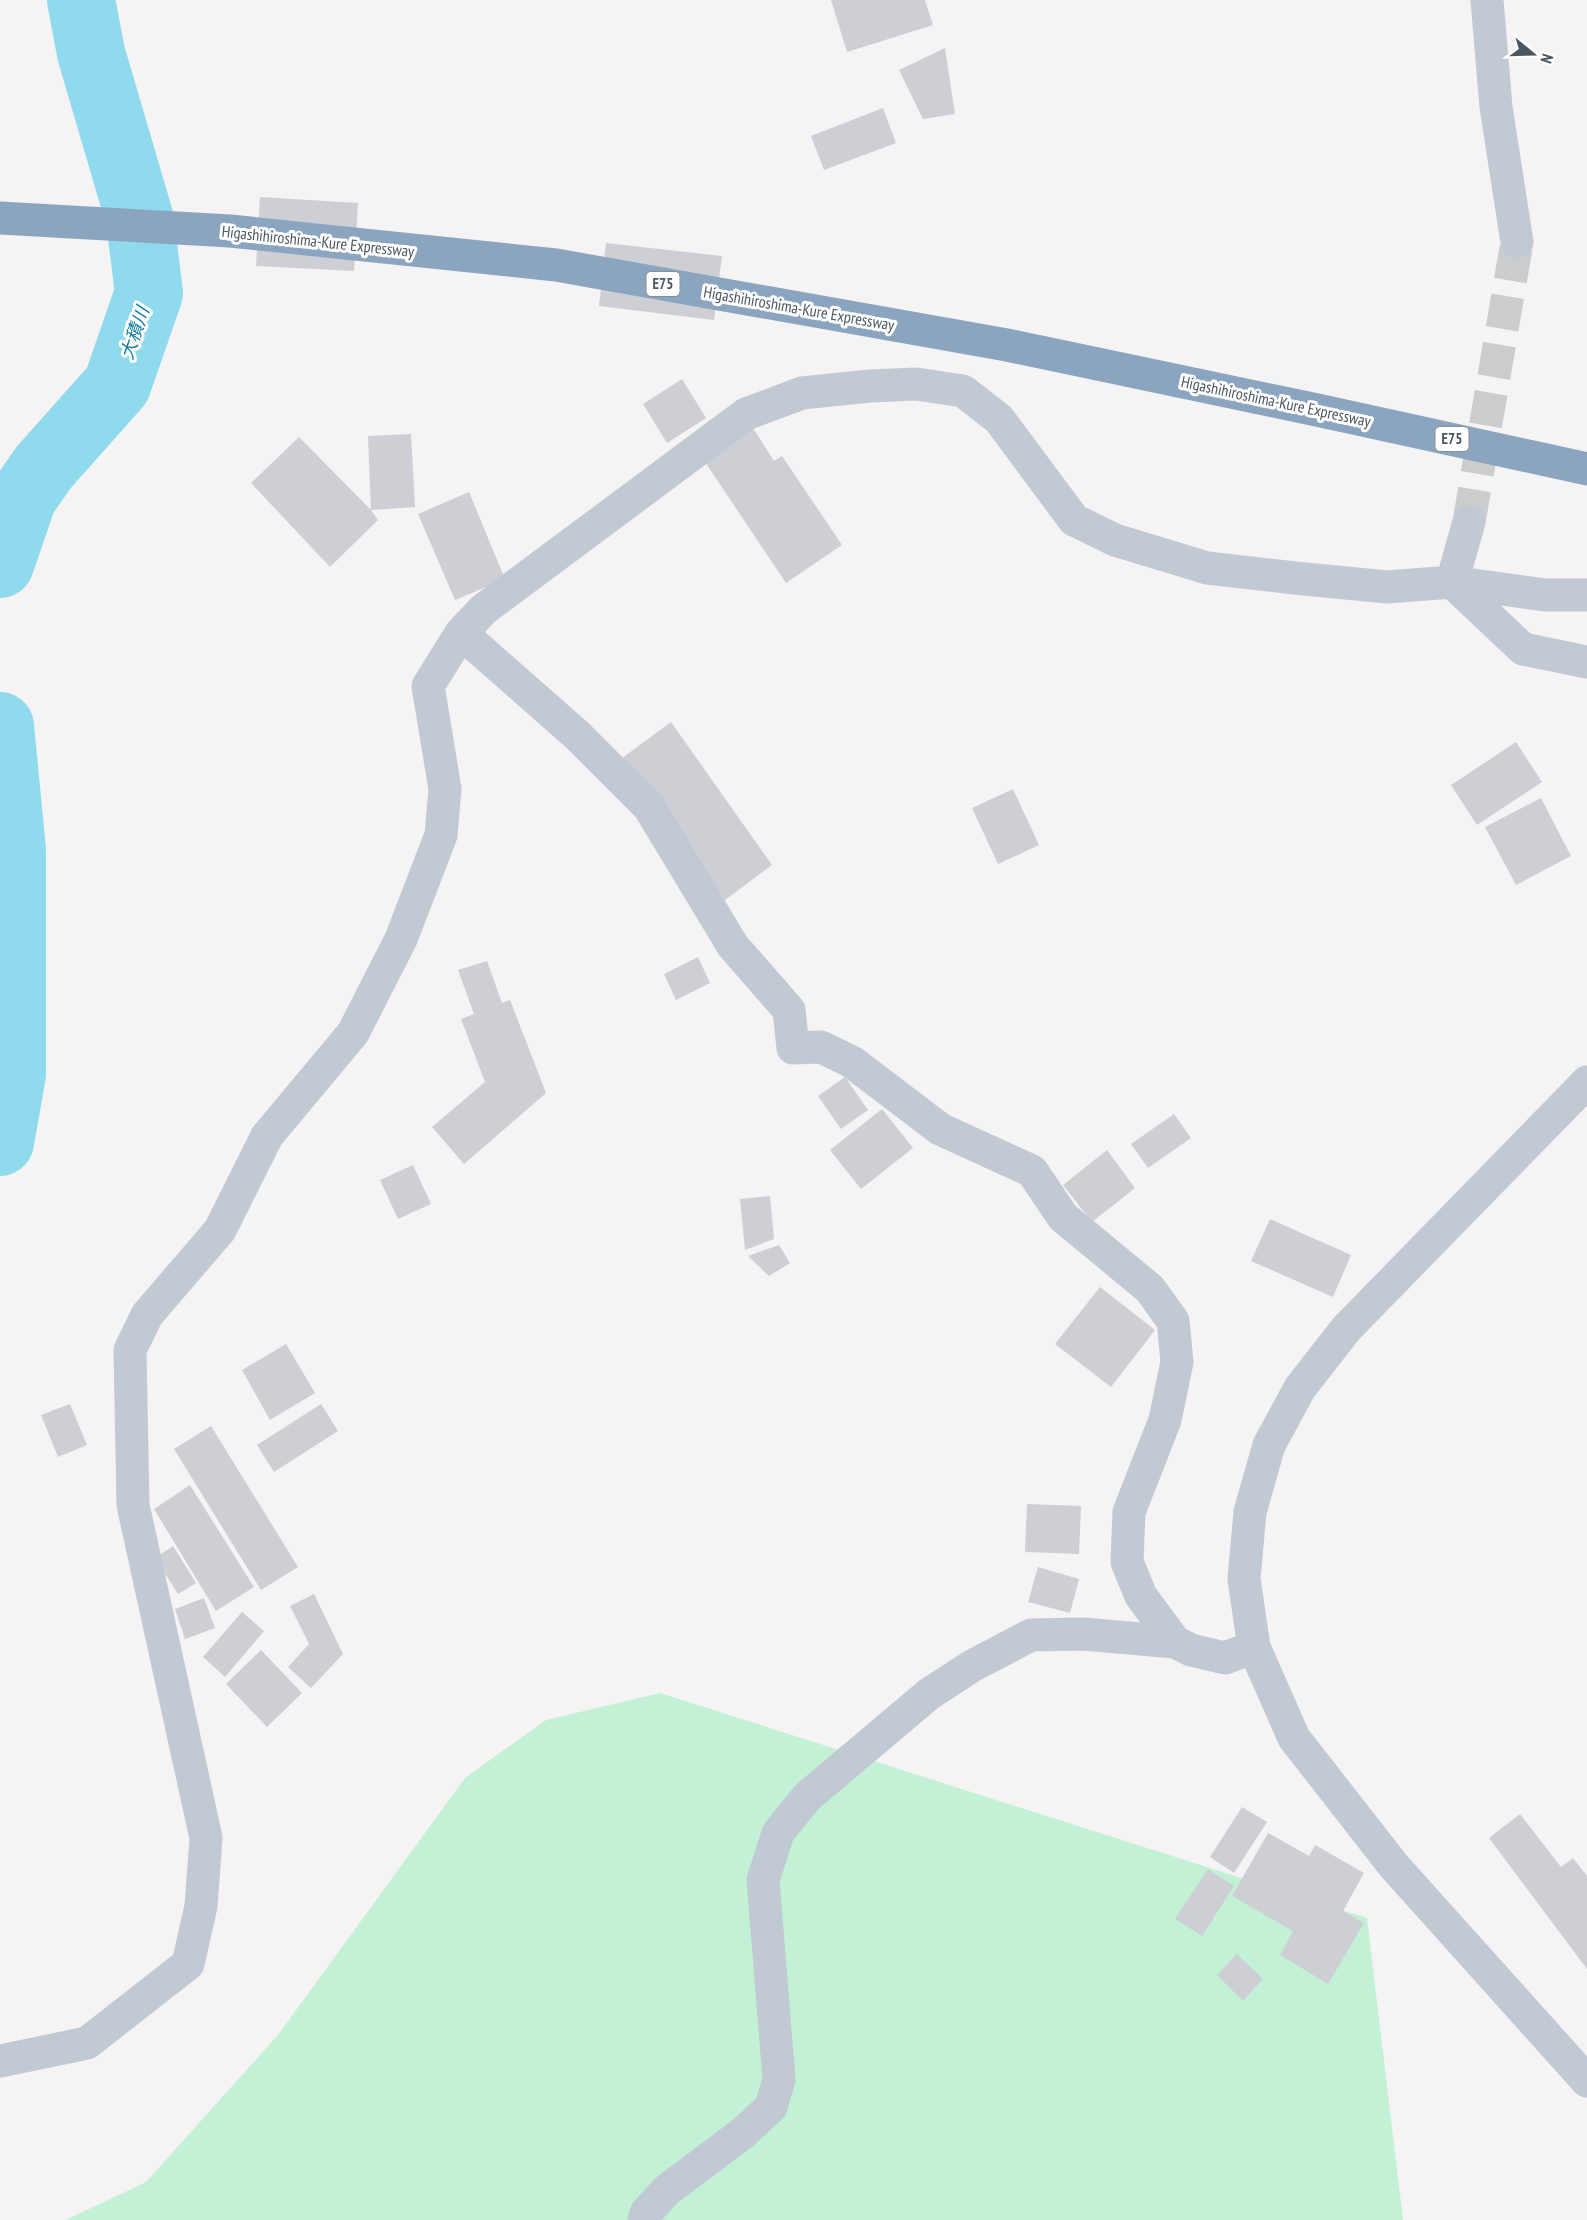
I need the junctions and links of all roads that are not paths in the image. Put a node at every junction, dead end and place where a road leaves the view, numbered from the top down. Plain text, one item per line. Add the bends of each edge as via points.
1 (1487, 0) edge
2 (0, 218) edge
3 (1517, 242) tunnel mouth
4 (1587, 470) edge
5 (1469, 522) tunnel mouth
6 (1452, 582) junction
7 (1587, 595) edge
8 (461, 633) junction
9 (1587, 662) edge
10 (1587, 1082) edge
11 (1175, 1642) junction
12 (1254, 1647) junction
13 (0, 2061) edge
14 (1587, 2081) edge
15 (644, 2220) edge

1 - 3 street via 1496,106
2 - 4 highway, Higashihiroshima-Kure Expressway / E75 via 230,231 556,264 1007,345
5 - 6 street
6 - 7 street via 1545,595
6 - 8 street via 1388,588 1207,568 1115,540 1074,520 999,419 963,392 916,384 870,386 802,393 746,414 484,609
6 - 9 street via 1523,649
8 - 11 street via 577,735 649,807 733,946 789,1010 793,1048 821,1047 852,1062 940,1129 1032,1171 1063,1216 1150,1289 1173,1321 1177,1362 1166,1420 1129,1512 1127,1562 1141,1596
8 - 13 street via 428,686 445,789 441,835 401,939 353,1033 267,1136 220,1230 147,1315 130,1350 133,1505 206,1838 201,1906 188,1964 87,2043
10 - 12 street via 1347,1329 1300,1388 1269,1445 1250,1512 1244,1579
11 - 12 street via 1225,1659
11 - 15 street via 1083,1634 1031,1635 929,1694 807,1797 778,1833 763,1880 779,2079 771,2107 667,2190
12 - 14 street via 1300,1746 1394,1866

